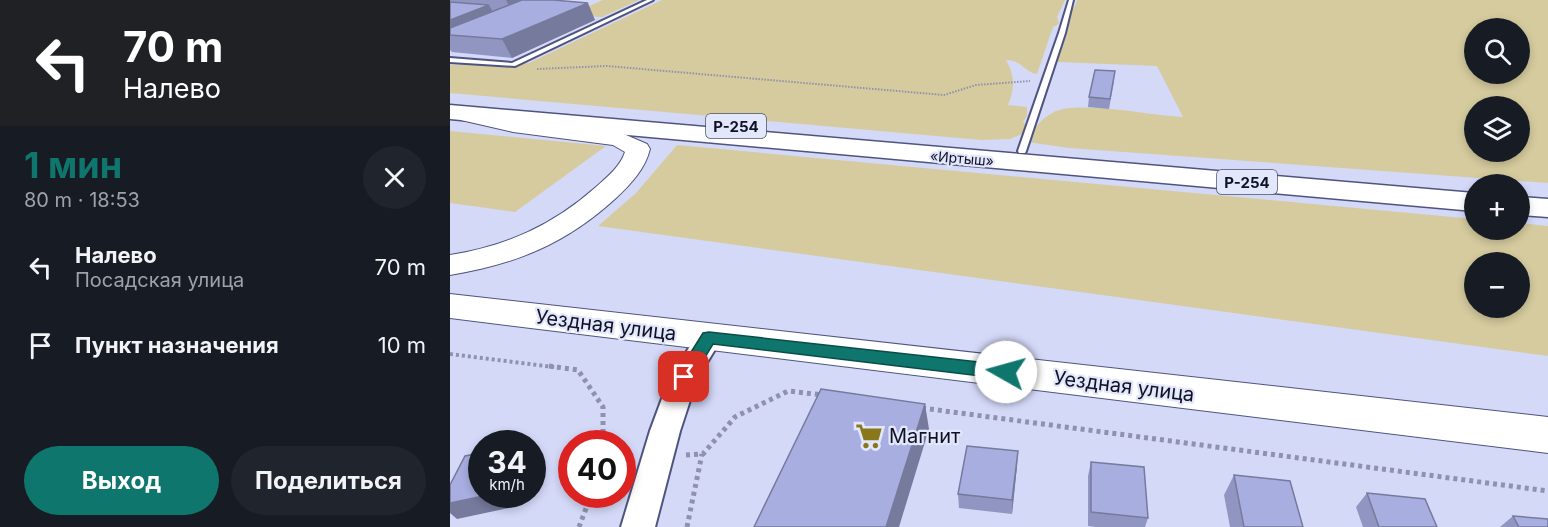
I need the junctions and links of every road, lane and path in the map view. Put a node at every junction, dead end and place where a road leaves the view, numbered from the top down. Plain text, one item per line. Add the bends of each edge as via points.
1 (651, 0) edge
2 (1071, 0) edge
3 (450, 60) edge
4 (513, 65) junction
5 (1048, 77) junction
6 (454, 109) edge
7 (1022, 151) junction
8 (1464, 189) edge
9 (1530, 195) edge
10 (1548, 196) edge
11 (1464, 201) edge
12 (1530, 207) edge
13 (1548, 208) edge
14 (450, 265) edge
15 (450, 306) edge
16 (709, 338) junction
17 (450, 354) edge
18 (836, 397) edge
19 (919, 408) edge
20 (603, 430) edge
21 (1548, 435) edge
22 (702, 454) junction
23 (658, 457) junction
24 (1548, 491) edge
25 (586, 508) edge
26 (579, 527) edge
27 (638, 527) edge
28 (687, 527) edge

1 - 4 lane
2 - 5 lane
3 - 4 lane
4 - 5 path via 533,69 607,66 944,95 976,85 1023,83
5 - 7 lane
6 - 7 highway, «Иртыш» / Р-254
6 - 11 highway, «Иртыш» / Р-254
6 - 14 street via 513,125 619,139 638,149 639,157 614,186 547,236 482,260
7 - 8 highway, «Иртыш» / Р-254
9 - 10 highway
12 - 13 highway
15 - 16 street, Уездная улица
16 - 21 street, Уездная улица
16 - 23 street via 684,377
17 - 20 path via 578,370 603,407
18 - 22 path via 788,390 735,417
19 - 24 path
22 - 23 path
22 - 28 path
23 - 27 street
25 - 26 path

